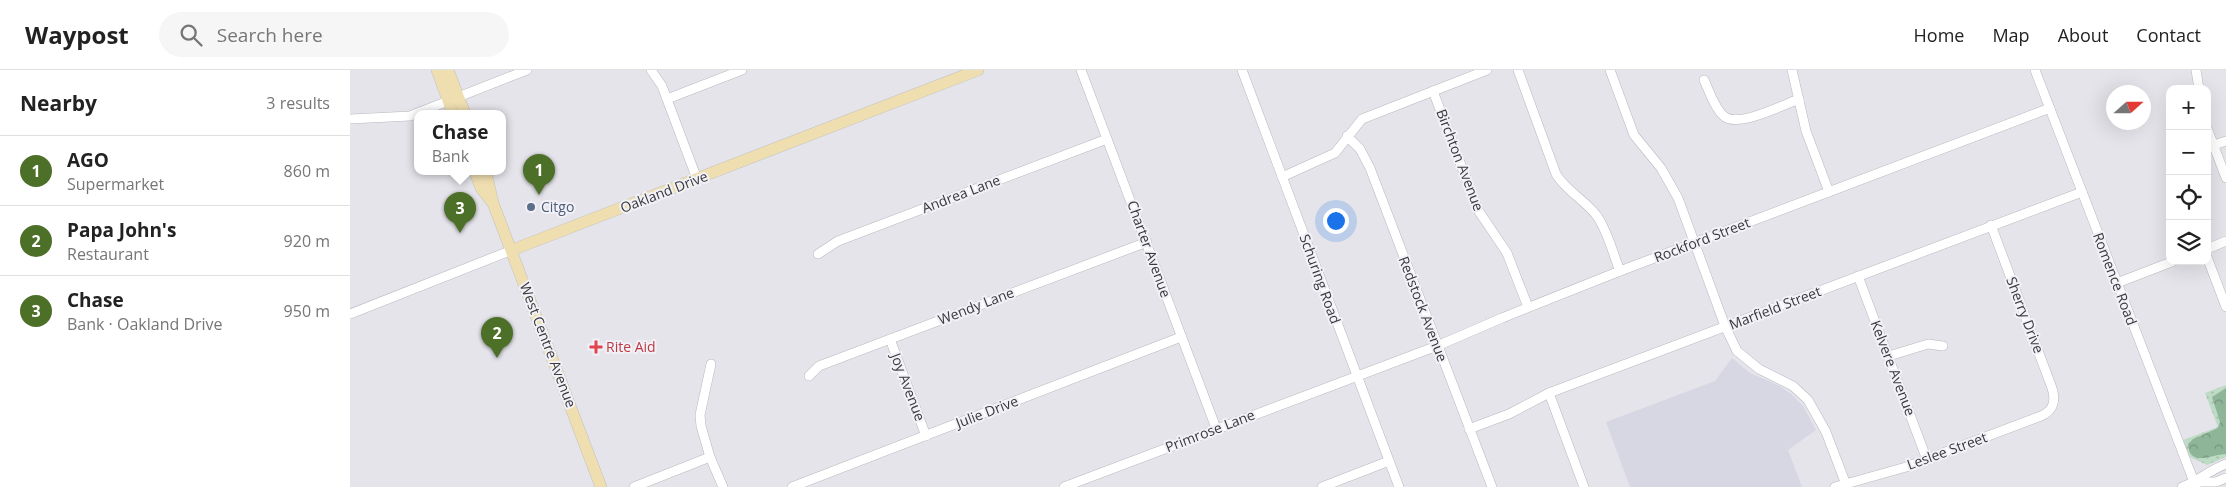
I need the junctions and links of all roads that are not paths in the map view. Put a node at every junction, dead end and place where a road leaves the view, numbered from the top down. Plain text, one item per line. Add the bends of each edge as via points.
1 (437, 70) edge
2 (448, 70) edge
3 (527, 70) edge
4 (651, 70) edge
5 (978, 70) edge
6 (1081, 70) edge
7 (1242, 70) edge
8 (1487, 70) edge
9 (1518, 70) edge
10 (1610, 70) edge
11 (1792, 70) edge
12 (2035, 70) edge
13 (2196, 70) edge
14 (739, 71) edge
15 (1704, 80) dead end
16 (2198, 85) edge
17 (1433, 91) junction
18 (453, 99) junction
19 (667, 99) junction
20 (1799, 99) junction
21 (2050, 108) junction
22 (425, 110) edge
23 (453, 110) edge
24 (462, 110) edge
25 (414, 114) edge
26 (350, 119) edge
27 (2208, 130) edge
28 (1347, 136) junction
29 (1107, 139) junction
30 (2226, 140) edge
31 (2214, 145) junction
32 (476, 175) edge
33 (487, 175) edge
34 (1282, 177) junction
35 (2226, 178) edge
36 (697, 179) junction
37 (1829, 192) junction
38 (2082, 192) junction
39 (493, 203) junction
40 (1991, 225) junction
41 (2226, 241) edge
42 (1147, 242) junction
43 (1694, 244) junction
44 (2211, 247) edge
45 (512, 250) junction
46 (818, 254) dead end
47 (2166, 264) edge
48 (2210, 265) edge
49 (1620, 271) junction
50 (1858, 276) junction
51 (2117, 283) junction
52 (1528, 307) junction
53 (2226, 307) edge
54 (350, 314) edge
55 (1725, 326) junction
56 (1181, 337) junction
57 (890, 338) junction
58 (1437, 346) junction
59 (1943, 346) dead end
60 (1889, 356) junction
61 (711, 364) dead end
62 (809, 376) dead end
63 (1356, 376) junction
64 (1549, 393) junction
65 (2053, 405) joint
66 (1216, 428) junction
67 (1469, 430) junction
68 (926, 436) junction
69 (710, 457) junction
70 (1927, 460) junction
71 (1389, 462) junction
72 (2226, 464) edge
73 (2226, 478) edge
74 (1846, 485) edge
75 (2195, 485) edge
76 (601, 487) edge
77 (634, 487) edge
78 (723, 487) edge
79 (792, 487) edge
80 (1064, 487) edge
81 (1322, 487) edge
82 (1399, 487) edge
83 (1492, 487) edge
84 (1584, 487) edge
85 (1835, 487) edge
86 (2182, 487) edge

1 - 18 main road
2 - 18 main road
3 - 18 street
4 - 19 street
5 - 36 main road, Oakland Drive
6 - 29 street, Charter Avenue
7 - 34 street, Schuring Road
8 - 17 street
9 - 49 street via 1556,174 1563,186 1597,216
10 - 43 street via 1634,135 1673,188
11 - 20 street
12 - 21 street, Romence Road
13 - 16 street
14 - 19 street
15 - 20 street via 1723,116 1733,120
17 - 28 street via 1362,119
17 - 52 street, Birchton Avenue via 1478,210 1504,248
18 - 22 street
18 - 23 main road
18 - 24 main road
19 - 36 street
20 - 37 street via 1806,131
21 - 37 street, Rockford Street
21 - 38 street, Romence Road
25 - 26 street
27 - 31 street
28 - 34 street via 1335,153
28 - 58 street, Redstock Avenue via 1367,162
29 - 42 street, Charter Avenue
29 - 46 street, Andrea Lane via 838,241
30 - 31 street
31 - 35 street
32 - 39 main road, West Centre Avenue via 481,188
33 - 39 main road, West Centre Avenue
34 - 63 street, Schuring Road
36 - 45 main road, Oakland Drive
37 - 43 street, Rockford Street
38 - 40 street, Marfield Street
38 - 51 street, Romence Road
39 - 45 main road, West Centre Avenue
40 - 50 street, Marfield Street
40 - 65 street, Sherry Drive via 2052,388
41 - 44 street
42 - 56 street, Charter Avenue
42 - 57 street, Wendy Lane
43 - 49 street, Rockford Street
43 - 55 street
45 - 54 street, Oakland Drive
45 - 76 main road, West Centre Avenue
47 - 51 street
48 - 53 street
49 - 52 street, Rockford Street
50 - 55 street, Marfield Street
50 - 60 street, Kelvere Avenue
51 - 75 street, Romence Road
52 - 58 street, Rockford Street
55 - 64 street, Marfield Street
55 - 74 street via 1743,358 1793,386 1808,400 1826,432
56 - 66 street, Charter Avenue
56 - 68 street, Julie Drive
57 - 62 street, Wendy Lane via 819,366
57 - 68 street, Joy Avenue
58 - 63 street, Rockford Street
58 - 67 street, Redstock Avenue
59 - 60 street via 1928,344
60 - 70 street, Kelvere Avenue
61 - 69 street via 700,415
63 - 66 street, Primrose Lane
63 - 71 street, Schuring Road
64 - 67 street, Marfield Street
64 - 84 street
65 - 70 street, Leslee Street via 2042,416
66 - 80 street, Primrose Lane
67 - 83 street, Redstock Avenue
68 - 79 street, Julie Drive
69 - 77 street
69 - 78 street
70 - 74 street, Leslee Street
71 - 81 street
71 - 82 street, Schuring Road
72 - 75 street via 2211,469
73 - 75 street
74 - 85 street, Leslee Street
75 - 86 street

